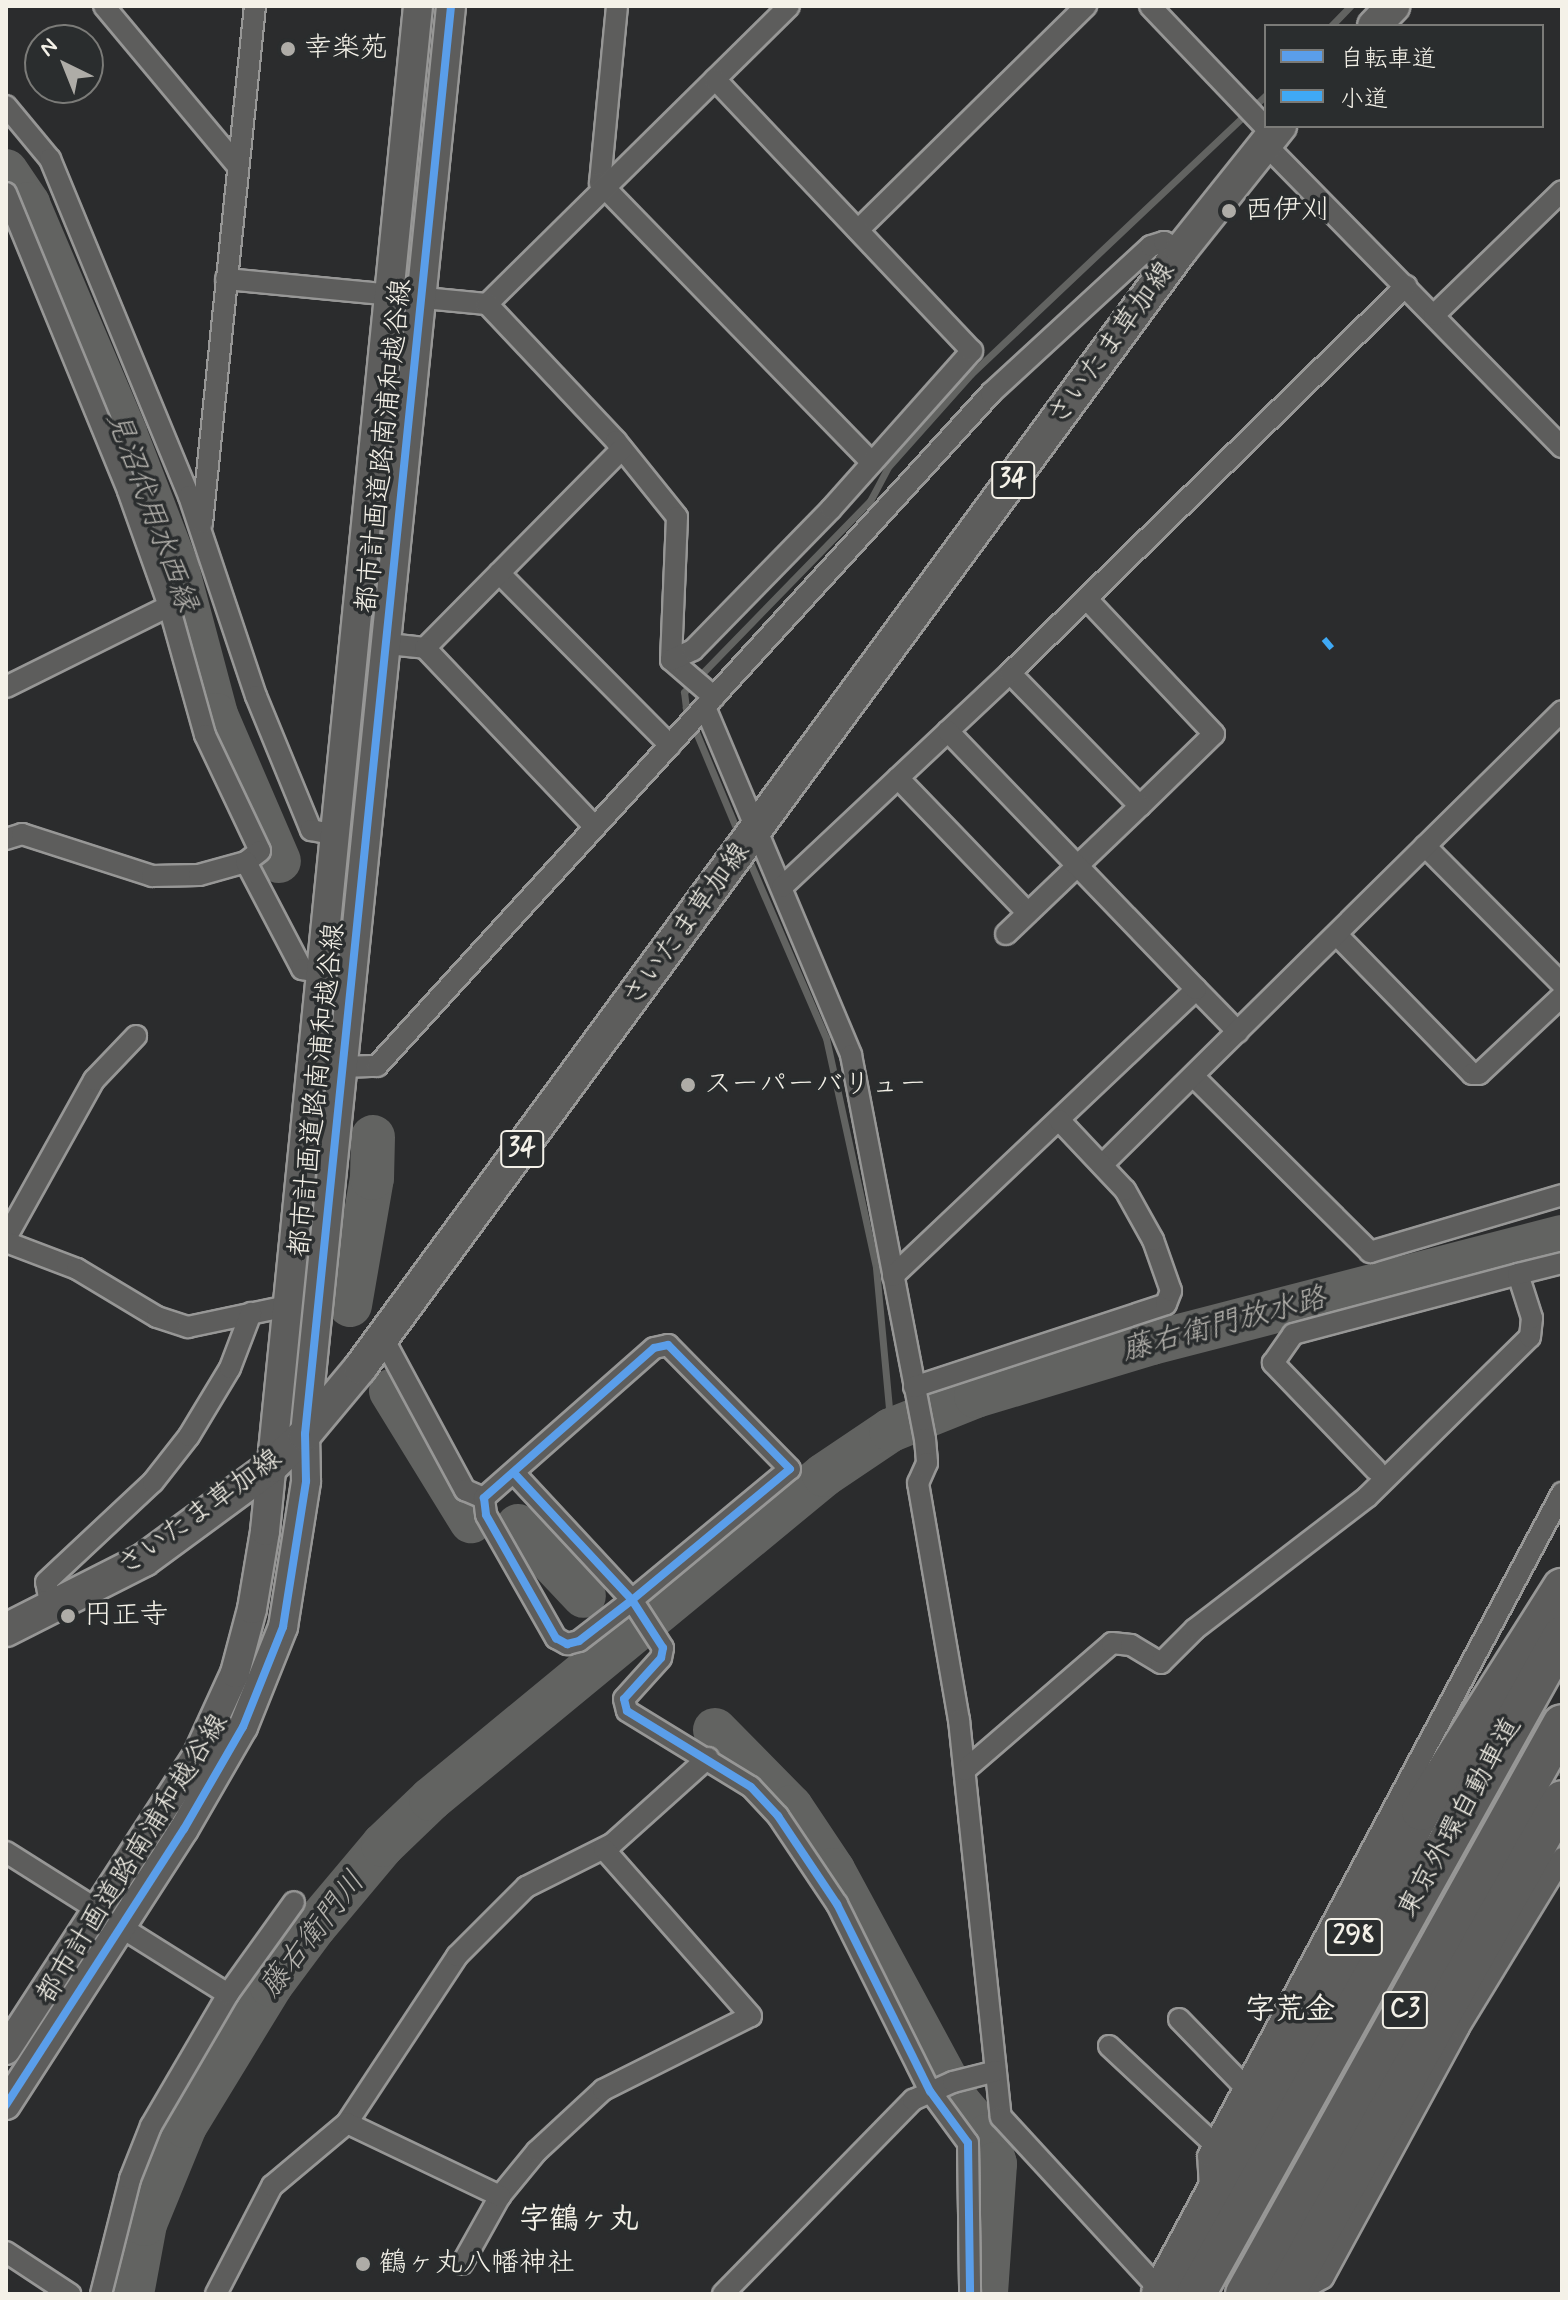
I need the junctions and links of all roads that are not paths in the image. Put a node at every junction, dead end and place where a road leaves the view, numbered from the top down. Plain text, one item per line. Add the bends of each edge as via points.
1 (255, 6) edge
2 (418, 6) edge
3 (451, 6) edge
4 (617, 6) edge
5 (789, 6) edge
6 (1086, 6) edge
7 (1150, 6) edge
8 (1393, 6) edge
9 (107, 8) edge
10 (1376, 24) edge
11 (715, 79) junction
12 (6, 106) edge
13 (1264, 127) edge
14 (1272, 135) edge
15 (237, 165) junction
16 (604, 189) junction
17 (1562, 191) edge
18 (6, 193) edge
19 (858, 230) junction
20 (1181, 250) junction
21 (226, 279) junction
22 (1406, 286) junction
23 (388, 293) junction
24 (422, 297) junction
25 (487, 304) junction
26 (1434, 315) junction
27 (1562, 447) edge
28 (622, 449) junction
29 (872, 463) junction
30 (201, 530) junction
31 (499, 573) junction
32 (1087, 599) junction
33 (169, 606) junction
34 (388, 644) junction
35 (425, 648) junction
36 (671, 660) junction
37 (1010, 673) junction
38 (6, 687) edge
39 (709, 702) junction
40 (1562, 711) edge
41 (948, 731) junction
42 (670, 745) junction
43 (898, 778) junction
44 (1140, 806) junction
45 (595, 827) junction
46 (337, 835) junction
47 (6, 839) edge
48 (747, 842) junction
49 (1425, 846) junction
50 (246, 862) junction
51 (1079, 865) junction
52 (782, 887) junction
53 (1028, 913) junction
54 (1006, 934) dead end
55 (1337, 935) junction
56 (322, 973) junction
57 (1562, 984) edge
58 (1196, 989) junction
59 (1562, 996) edge
60 (1238, 1032) junction
61 (136, 1036) dead end
62 (342, 1067) junction
63 (1193, 1076) junction
64 (1059, 1120) junction
65 (1102, 1165) junction
66 (1562, 1195) edge
67 (6, 1240) edge
68 (1562, 1263) edge
69 (1518, 1274) junction
70 (893, 1276) junction
71 (288, 1306) junction
72 (251, 1313) junction
73 (383, 1338) junction
74 (914, 1387) junction
75 (305, 1434) junction
76 (272, 1466) junction
77 (1376, 1470) dead end
78 (515, 1474) junction
79 (1562, 1493) edge
80 (484, 1498) junction
81 (1562, 1588) edge
82 (634, 1603) junction
83 (51, 1609) junction
84 (1562, 1624) edge
85 (6, 1630) edge
86 (1562, 1636) edge
87 (1530, 1691) junction
88 (1562, 1724) edge
89 (708, 1758) junction
90 (965, 1770) junction
91 (1562, 1800) tunnel mouth
92 (604, 1849) junction
93 (6, 1852) edge
94 (1562, 1858) edge
95 (294, 1902) dead end
96 (96, 1909) junction
97 (121, 1927) junction
98 (228, 1994) junction
99 (1179, 2019) dead end
100 (1109, 2046) dead end
101 (6, 2050) edge
102 (996, 2071) junction
103 (1243, 2085) junction
104 (941, 2086) junction
105 (6, 2105) edge
106 (347, 2123) junction
107 (1214, 2144) junction
108 (500, 2196) junction
109 (1211, 2202) junction
110 (6, 2252) edge
111 (462, 2264) dead end
112 (1171, 2293) edge
113 (70, 2294) edge
114 (101, 2294) edge
115 (216, 2294) edge
116 (723, 2294) edge
117 (970, 2294) edge
118 (1245, 2294) edge
119 (1285, 2294) edge
120 (1294, 2294) edge

1 - 15 street
2 - 23 street, 都市計画道路南浦和越谷線
3 - 24 street, 都市計画道路南浦和越谷線
4 - 16 street via 600,183
5 - 11 street
6 - 19 street
7 - 13 street
8 - 10 main road
9 - 15 street
11 - 16 street
11 - 19 street
12 - 30 street via 50,159
14 - 20 main road, さいたま草加線 / 34
14 - 22 street
15 - 21 street
16 - 25 street
16 - 29 street
17 - 26 street
18 - 33 street via 128,491
19 - 29 street via 972,351
20 - 39 street via 1164,242 1151,246 1065,321 991,393
20 - 48 main road, さいたま草加線 / 34
21 - 23 street
21 - 30 street
22 - 26 street
22 - 32 street
23 - 24 street
23 - 46 street, 都市計画道路南浦和越谷線
24 - 25 street
24 - 34 street, 都市計画道路南浦和越谷線
25 - 28 street
26 - 27 street
28 - 31 street
28 - 36 street via 677,517
29 - 36 street via 693,650
30 - 46 street via 256,696 311,830
31 - 35 street
31 - 42 street
32 - 37 street
32 - 44 street via 1214,734
33 - 38 street
33 - 50 street via 205,735 260,851
34 - 35 street
34 - 62 street, 都市計画道路南浦和越谷線
35 - 45 street
36 - 39 street
37 - 41 street
37 - 44 street
39 - 42 street
39 - 48 street
40 - 49 street
41 - 43 street
41 - 51 street
42 - 45 street
43 - 52 street
43 - 53 street
44 - 51 street
45 - 62 street via 377,1066
46 - 56 street, 都市計画道路南浦和越谷線
47 - 50 street via 22,834 152,876 199,875
48 - 52 street
48 - 73 main road, さいたま草加線 / 34
49 - 55 street
49 - 57 street
50 - 56 street via 302,969
51 - 53 street
51 - 58 street
52 - 70 street via 851,1055
53 - 54 street
55 - 59 street via 1472,1074 1479,1074
55 - 60 street
56 - 71 street, 都市計画道路南浦和越谷線
58 - 60 street
58 - 64 street
60 - 63 street
61 - 67 street via 94,1080
62 - 75 street, 都市計画道路南浦和越谷線
63 - 65 street
63 - 66 street via 1370,1252
64 - 65 street
64 - 70 street
65 - 74 street via 1125,1190 1153,1240 1171,1291 1166,1304
67 - 72 street via 77,1269 157,1317 188,1327
68 - 69 street
69 - 77 street via 1293,1334 1273,1363
69 - 90 street via 1532,1318 1530,1337 1367,1497 1195,1629 1161,1663 1131,1645 1112,1643
70 - 74 street
71 - 72 street
71 - 76 street, 都市計画道路南浦和越谷線
72 - 83 street via 230,1368 189,1436 153,1482 46,1582
73 - 75 main road, さいたま草加線 / 34
73 - 80 street via 465,1490
74 - 90 street via 927,1463 918,1483
75 - 76 main road, さいたま草加線 / 34
75 - 97 street, 都市計画道路南浦和越谷線 via 306,1481 283,1627 243,1727
76 - 83 main road, さいたま草加線 / 34 via 144,1560
76 - 96 street, 都市計画道路南浦和越谷線 via 252,1609 235,1673 197,1756
78 - 80 street
78 - 82 street
78 - 82 street via 654,1348 668,1345 790,1469
79 - 103 street
80 - 82 street via 486,1515 556,1638 567,1644 579,1641
81 - 109 highway, 298 via 1421,1811
82 - 89 street via 658,1637 661,1658 624,1699 627,1711
83 - 85 main road, さいたま草加線 / 34
84 - 87 highway
86 - 87 highway, 東京外環自動車道 / C3
87 - 112 highway, 東京外環自動車道 / C3
88 - 118 highway, 東京外環自動車道 / C3
89 - 92 street
89 - 104 street via 751,1787 801,1847
90 - 102 street
91 - 119 highway
92 - 106 street via 526,1887 457,1956
92 - 108 street via 751,2016 603,2090 537,2151
93 - 96 street
94 - 120 street via 1459,2027 1323,2278
95 - 98 street
96 - 101 street, 都市計画道路南浦和越谷線
97 - 98 street
97 - 105 street, 都市計画道路南浦和越谷線
98 - 114 street via 151,2126 130,2179
99 - 103 street
100 - 107 street
102 - 104 street
102 - 112 street via 1001,2117
103 - 107 street
104 - 116 street via 913,2100
104 - 117 street via 968,2143
106 - 108 street
106 - 115 street via 272,2186
107 - 109 street via 1208,2156
108 - 111 street
109 - 112 highway, 298
110 - 113 street

